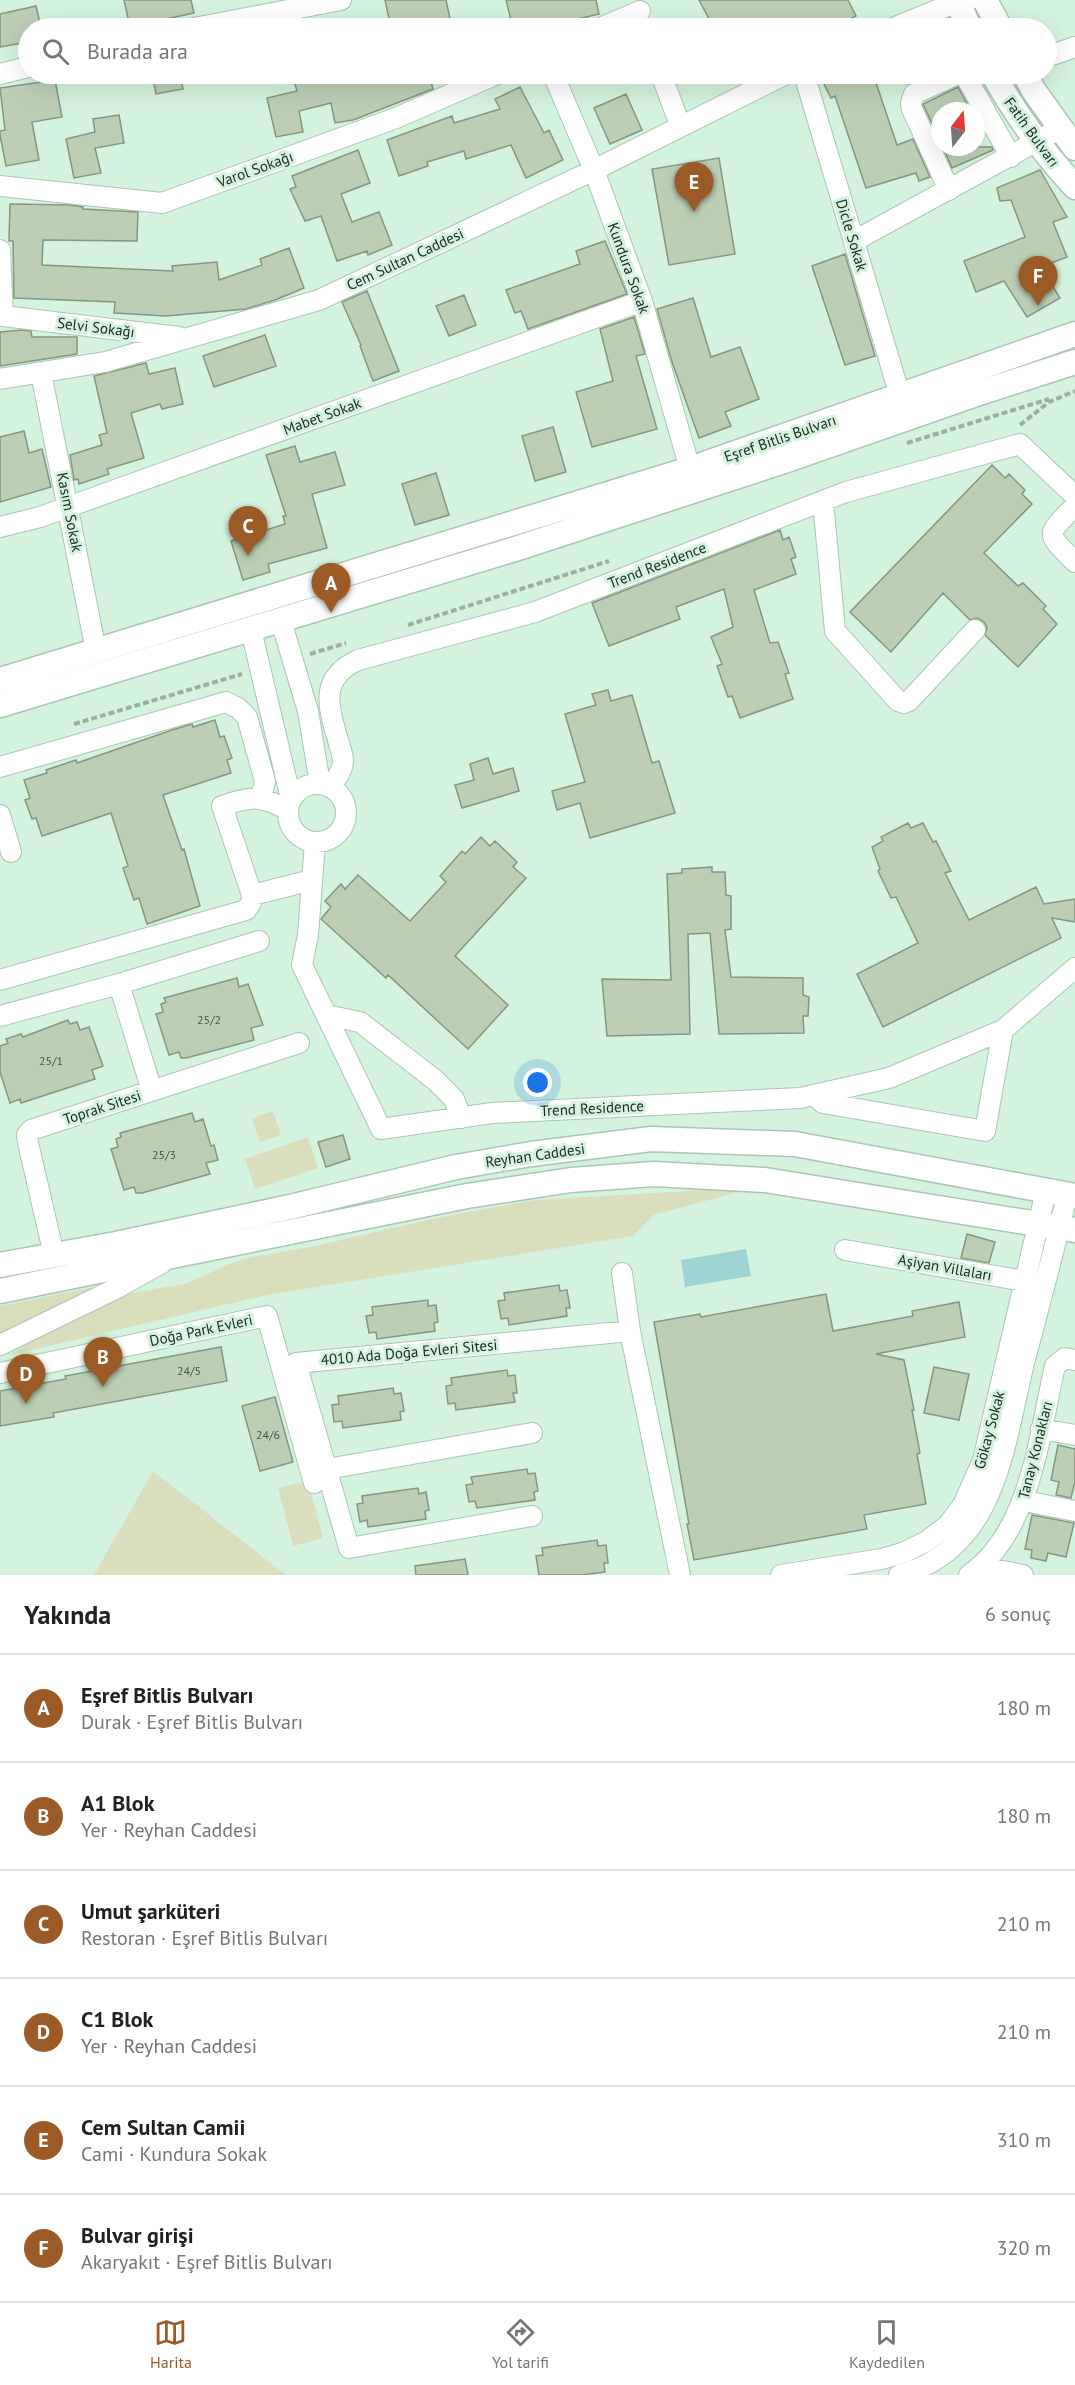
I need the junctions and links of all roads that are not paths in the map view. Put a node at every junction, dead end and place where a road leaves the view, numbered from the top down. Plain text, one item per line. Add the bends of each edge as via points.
1 (341, 0) edge
2 (984, 0) edge
3 (961, 1) edge
4 (246, 18) edge
5 (918, 18) edge
6 (967, 18) edge
7 (994, 18) edge
8 (1075, 47) edge
9 (1057, 53) edge
10 (18, 70) edge
11 (0, 74) edge
12 (475, 84) edge
13 (557, 84) edge
14 (665, 84) edge
15 (765, 84) edge
16 (807, 84) edge
17 (936, 84) edge
18 (970, 84) edge
19 (998, 84) edge
20 (1030, 84) edge
21 (680, 125) junction
22 (1061, 128) junction
23 (1037, 142) junction
24 (1075, 148) edge
25 (1011, 157) junction
26 (594, 170) junction
27 (0, 186) edge
28 (1075, 187) edge
29 (949, 190) junction
30 (854, 241) junction
31 (0, 250) edge
32 (642, 301) junction
33 (1075, 334) edge
34 (188, 338) junction
35 (1075, 362) edge
36 (41, 372) junction
37 (0, 379) edge
38 (900, 396) junction
39 (690, 469) junction
40 (1075, 496) edge
41 (824, 501) junction
42 (69, 506) junction
43 (1075, 506) edge
44 (0, 527) edge
45 (1075, 562) edge
46 (281, 621) junction
47 (251, 630) junction
48 (975, 630) dead end
49 (96, 651) junction
50 (0, 680) edge
51 (0, 705) edge
52 (0, 767) edge
53 (326, 785) junction
54 (261, 798) junction
55 (290, 805) junction
56 (0, 815) edge
57 (315, 842) junction
58 (11, 852) dead end
59 (312, 880) junction
60 (252, 895) junction
61 (260, 941) dead end
62 (1075, 968) edge
63 (0, 980) edge
64 (118, 984) junction
65 (326, 1015) junction
66 (0, 1016) edge
67 (1003, 1030) junction
68 (299, 1043) dead end
69 (152, 1091) junction
70 (814, 1095) junction
71 (461, 1118) junction
72 (1063, 1194) edge
73 (1058, 1228) edge
74 (845, 1250) dead end
75 (54, 1255) junction
76 (172, 1257) junction
77 (0, 1265) edge
78 (622, 1273) dead end
79 (59, 1280) junction
80 (1025, 1280) junction
81 (1045, 1285) junction
82 (0, 1291) edge
83 (630, 1331) junction
84 (0, 1345) edge
85 (1075, 1360) edge
86 (0, 1373) edge
87 (1041, 1429) junction
88 (532, 1433) dead end
89 (1075, 1435) edge
90 (327, 1468) junction
91 (314, 1483) dead end
92 (1024, 1501) junction
93 (1075, 1510) edge
94 (532, 1516) dead end
95 (975, 1571) edge
96 (680, 1575) edge
97 (781, 1575) edge
98 (899, 1575) edge
99 (1023, 1575) edge

1 - 4 street
2 - 7 main road
3 - 5 street
3 - 6 main road
8 - 9 street
10 - 11 street
12 - 27 street, Varol Sokağı via 396,118 162,203
13 - 26 street, Kundura Sokak
14 - 21 street
15 - 21 street, Cem Sultan Caddesi
16 - 30 street, Dicle Sokak
17 - 29 street via 915,94 911,103
18 - 25 street
19 - 23 main road, Fatih Bulvarı
20 - 22 main road, Fatih Bulvarı
21 - 26 street, Cem Sultan Caddesi
22 - 23 street
22 - 24 main road, Fatih Bulvarı
23 - 25 street
23 - 28 main road, Fatih Bulvarı
25 - 29 street
26 - 32 street, Kundura Sokak
26 - 34 street, Cem Sultan Caddesi via 319,300
29 - 30 street
30 - 38 street, Dicle Sokak
31 - 34 street, Selvi Sokağı via 3,316
32 - 39 street, Kundura Sokak
32 - 42 street, Mabet Sokak
33 - 38 main road, Eşref Bitlis Bulvarı
34 - 36 street, Cem Sultan Caddesi via 105,362
35 - 46 main road, Eşref Bitlis Bulvarı via 651,505
36 - 37 street, Cem Sultan Caddesi
36 - 42 street, Kasım Sokak
38 - 39 main road, Eşref Bitlis Bulvarı
39 - 49 main road, Eşref Bitlis Bulvarı
40 - 41 street, Trend Residence via 1020,444
41 - 48 street via 835,631 898,701 909,701
41 - 53 street, Trend Residence via 535,612 349,664 333,682 330,693 328,708 343,757 342,768
42 - 44 street, Mabet Sokak
42 - 49 street, Kasım Sokak
43 - 45 street via 1052,535 1053,541
46 - 47 main road, Eşref Bitlis Bulvarı
46 - 53 street
47 - 51 main road, Eşref Bitlis Bulvarı
47 - 55 street
49 - 50 main road, Eşref Bitlis Bulvarı
52 - 54 street via 226,702 247,717 265,781
53 - 55 street via 298,790
53 - 57 street via 340,794 345,804 344,826 326,841
54 - 55 street
54 - 60 street via 246,798 222,806
55 - 57 street via 290,821 295,831
56 - 58 street
57 - 59 street, Trend Residence
59 - 60 street
59 - 65 street, Trend Residence via 302,965
60 - 63 street via 246,910
61 - 64 street
62 - 67 street, Trend Residence
64 - 66 street
64 - 69 street, Toprak Sitesi
65 - 71 street via 360,1022 435,1080 454,1099
65 - 71 street, Trend Residence via 381,1130
67 - 70 street, Trend Residence via 889,1078
67 - 70 street via 985,1131 824,1103
68 - 69 street
69 - 75 street, Toprak Sitesi via 31,1130 27,1135
70 - 71 street, Trend Residence
72 - 73 street, Gökay Sokak
72 - 75 main road, Reyhan Caddesi via 795,1144 651,1139 456,1167 290,1207
73 - 76 main road, Reyhan Caddesi via 765,1180 654,1174 571,1180 467,1196
73 - 80 street, Gökay Sokak
73 - 81 street, Gökay Sokak
74 - 80 street, Aşiyan Villaları
75 - 77 main road, Reyhan Caddesi
75 - 79 main road
76 - 79 main road, Reyhan Caddesi
76 - 84 street
78 - 83 street
79 - 82 main road, Reyhan Caddesi
80 - 81 street, Aşiyan Villaları
80 - 97 street, Gökay Sokak via 983,1460 963,1505 948,1525 927,1541 893,1555
81 - 98 street, Gökay Sokak via 992,1490 962,1537 947,1551 918,1569
83 - 90 street, 4010 Ada Doğa Evleri Sitesi via 296,1363
83 - 96 street
85 - 87 street, Tanay Konakları via 1065,1358 1055,1366
86 - 91 street, Doğa Park Evleri via 267,1316
87 - 89 street
87 - 92 street, Tanay Konakları
88 - 90 street
90 - 94 street, 4010 Ada Doğa Evleri Sitesi via 349,1548
92 - 93 street
92 - 95 street, Tanay Konakları via 1006,1538
95 - 99 street

